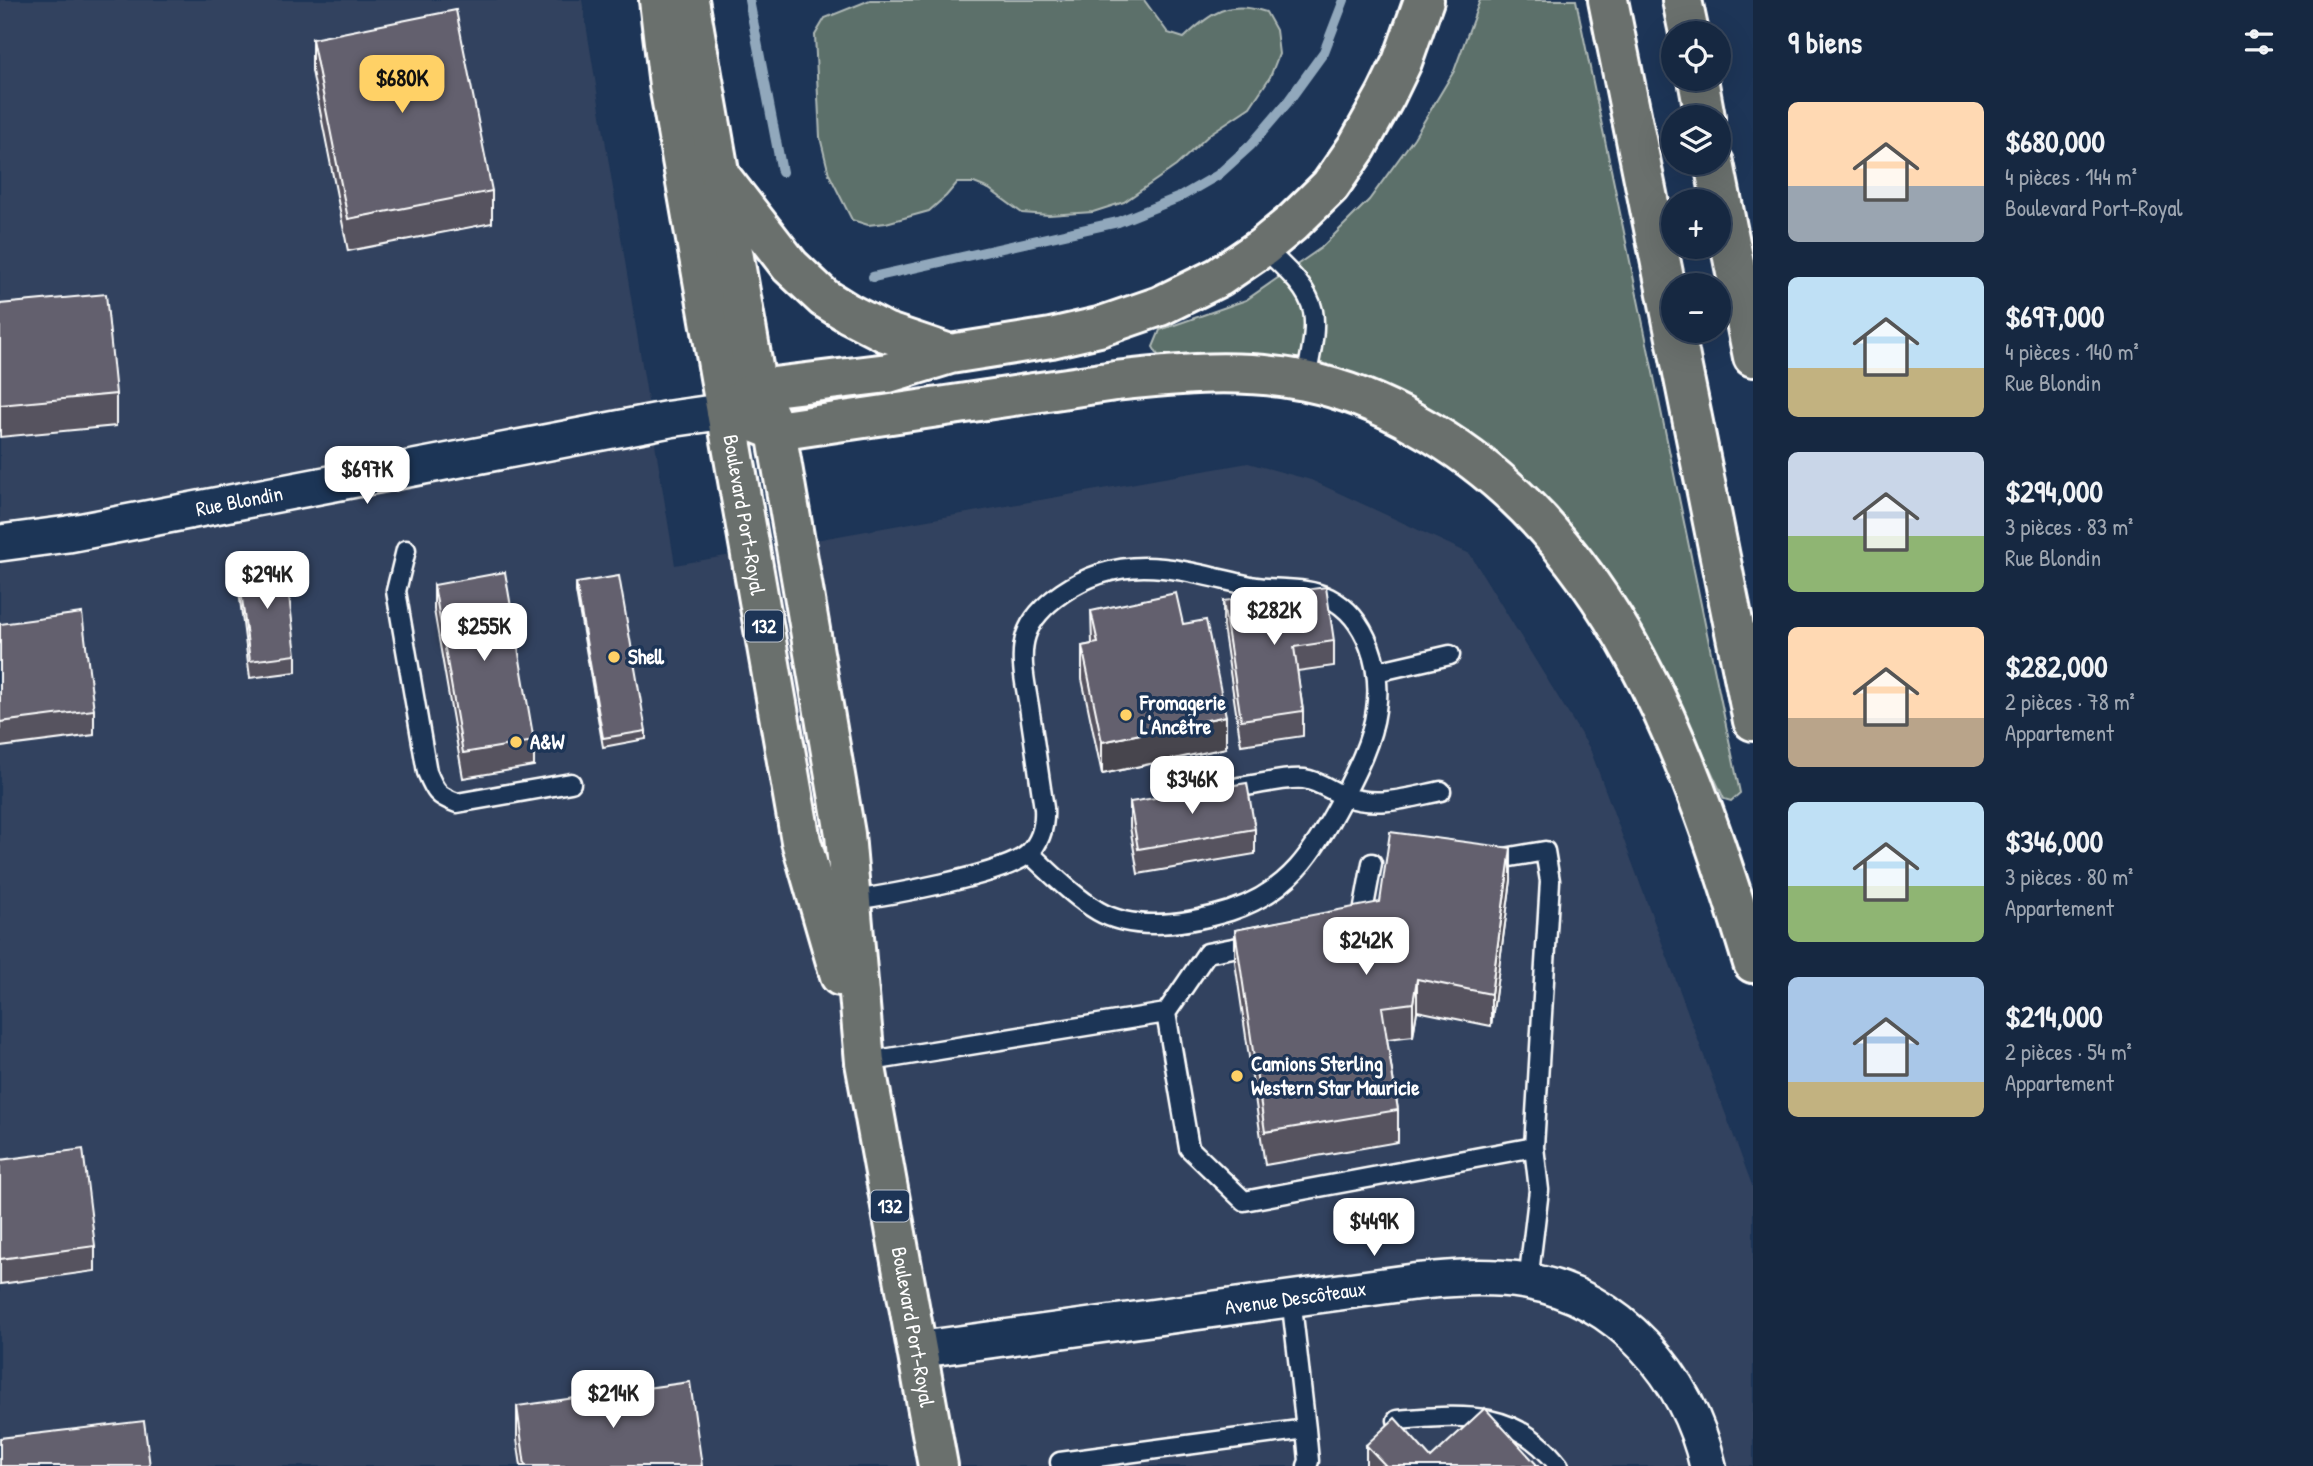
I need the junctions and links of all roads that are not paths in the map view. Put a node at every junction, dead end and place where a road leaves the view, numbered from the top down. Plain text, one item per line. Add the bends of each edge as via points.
1 (659, 0) edge
2 (689, 0) edge
3 (1424, 0) edge
4 (1608, 0) edge
5 (1682, 0) edge
6 (1686, 21) edge
7 (1716, 175) edge
8 (721, 177) junction
9 (1263, 247) junction
10 (950, 354) junction
11 (1753, 357) edge
12 (1306, 381) junction
13 (757, 389) junction
14 (726, 411) junction
15 (776, 432) junction
16 (0, 543) edge
17 (406, 550) dead end
18 (1450, 655) dead end
19 (1376, 672) junction
20 (1753, 721) edge
21 (571, 783) dead end
22 (1239, 788) edge
23 (1441, 791) dead end
24 (1343, 796) junction
25 (1029, 853) junction
26 (1372, 863) dead end
27 (1471, 864) edge
28 (835, 903) junction
29 (1335, 928) edge
30 (1271, 940) edge
31 (1753, 963) edge
32 (1166, 1013) junction
33 (864, 1062) junction
34 (1534, 1147) junction
35 (1528, 1282) junction
36 (1290, 1297) junction
37 (916, 1350) junction
38 (1397, 1420) edge
39 (1306, 1429) junction
40 (937, 1466) edge
41 (1060, 1466) edge
42 (1307, 1466) edge
43 (1559, 1466) edge
44 (1708, 1466) edge

1 - 14 main road, Boulevard Port-Royal / 132 via 669,85
2 - 8 main road, Boulevard Port-Royal / 132
3 - 9 main road via 1402,62 1357,147 1329,186
4 - 20 main road
5 - 6 main road
7 - 11 main road
8 - 10 main road via 790,266 817,292 885,332
8 - 13 main road, Boulevard Port-Royal / 132
9 - 10 main road via 1205,284 1142,313 1063,335
9 - 12 lane via 1311,304 1314,323
10 - 13 main road via 888,373
12 - 15 main road via 1244,373 1169,375
12 - 31 main road via 1384,407 1453,445 1515,495 1569,555 1619,629 1665,718 1707,823
13 - 14 main road
13 - 15 main road, Boulevard Port-Royal / 132
14 - 15 main road
14 - 16 street, Rue Blondin
14 - 28 main road, Boulevard Port-Royal / 132 via 802,841
15 - 28 main road, Boulevard Port-Royal / 132 via 845,834
17 - 21 lane via 396,591 427,772 435,790 457,803
18 - 19 lane
19 - 24 lane via 1374,721
19 - 25 lane via 1359,625 1340,605 1319,594 1156,566 1106,572 1077,583 1045,607 1023,644 1044,818 1040,837
22 - 24 lane via 1297,779
23 - 24 lane via 1389,802
24 - 25 lane via 1314,847 1282,885 1258,901 1207,917 1150,924 1110,916 1082,900
25 - 28 lane via 995,869
26 - 29 lane via 1361,923
27 - 34 lane via 1545,851 1550,881
28 - 33 main road, Boulevard Port-Royal / 132
30 - 32 lane via 1207,953
32 - 33 lane
32 - 34 lane via 1189,1149 1244,1201
33 - 37 main road, Boulevard Port-Royal / 132
34 - 35 lane via 1539,1190
35 - 36 street, Avenue Descôteaux via 1457,1278
35 - 44 street, Avenue Descôteaux via 1597,1308 1660,1361 1699,1431
36 - 37 street, Avenue Descôteaux
36 - 39 lane
37 - 40 main road, Boulevard Port-Royal / 132
38 - 43 lane via 1457,1415 1507,1423 1549,1453
39 - 41 lane via 1060,1462
39 - 42 lane

